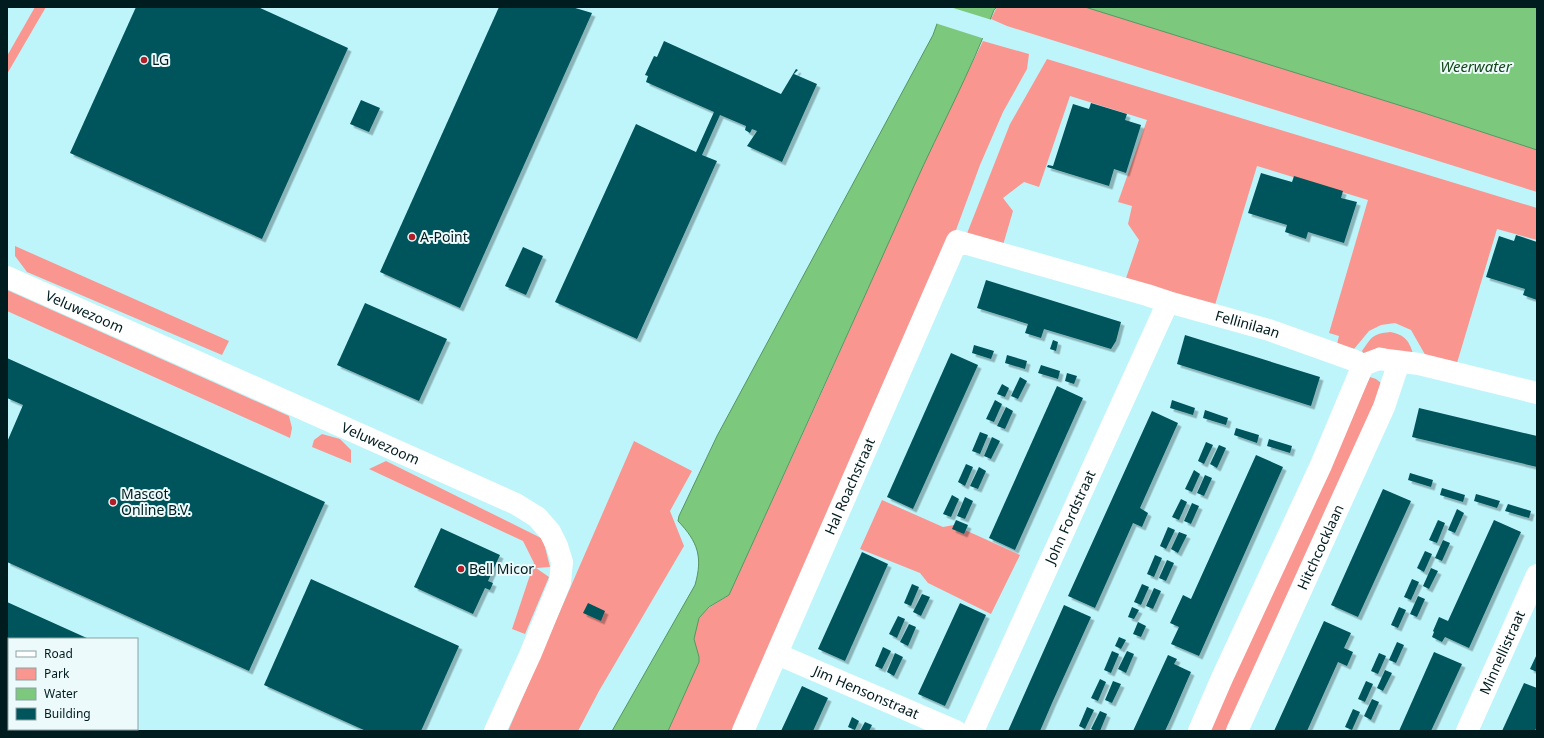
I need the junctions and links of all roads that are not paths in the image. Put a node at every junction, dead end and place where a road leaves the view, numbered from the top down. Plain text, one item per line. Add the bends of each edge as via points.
1 (957, 242) joint
2 (7, 277) edge
3 (1168, 302) junction
4 (1399, 362) junction
5 (1363, 365) junction
6 (1537, 393) edge
7 (1537, 575) edge
8 (777, 654) junction
9 (495, 731) edge
10 (743, 731) edge
11 (956, 731) edge
12 (973, 731) edge
13 (1199, 731) edge
14 (1237, 731) edge
15 (1467, 731) edge

1 - 3 street, Fellinilaan
1 - 8 street, Hal Roachstraat
2 - 9 street, Veluwezoom via 516,504 537,517 550,532 557,546 562,562 560,582
3 - 5 street, Fellinilaan via 1269,330
3 - 12 street, John Fordstraat
4 - 5 street via 1379,359
4 - 6 street via 1419,364
4 - 14 street, Hitchcocklaan via 1384,407
5 - 13 street via 1321,465
7 - 15 street, Minnellistraat
8 - 10 street, Hal Roachstraat
8 - 11 street, Jim Hensonstraat

